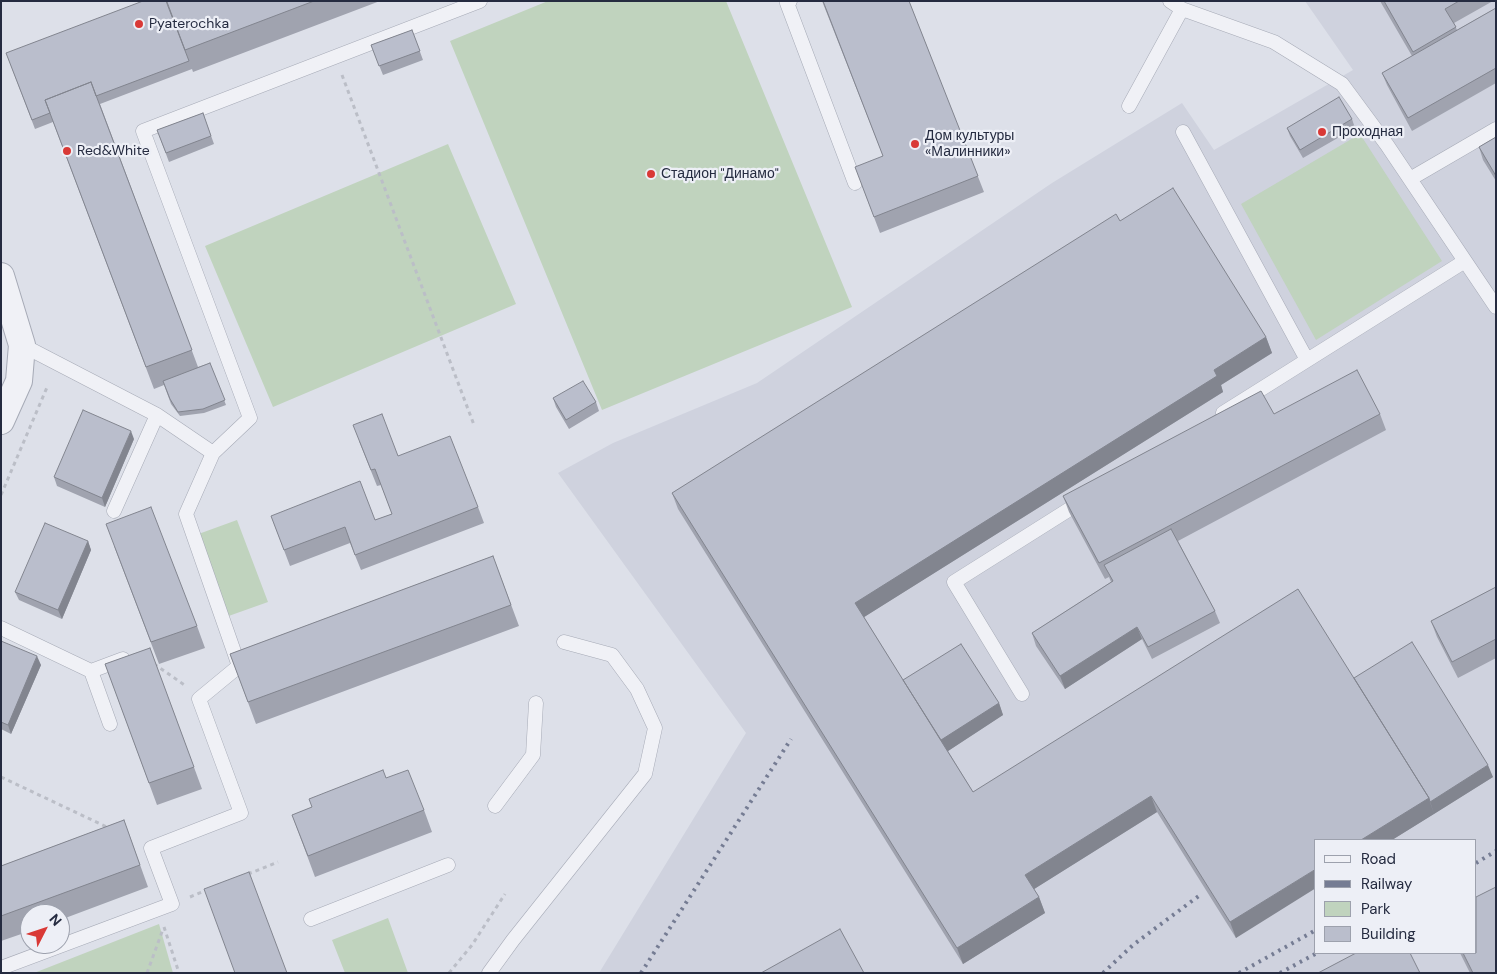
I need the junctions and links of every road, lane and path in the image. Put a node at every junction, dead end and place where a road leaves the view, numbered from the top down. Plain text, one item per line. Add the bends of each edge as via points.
1 (480, 1) edge
2 (790, 1) edge
3 (1176, 5) edge
4 (335, 57) junction
5 (1129, 106) dead end
6 (1496, 129) edge
7 (1183, 132) dead end
8 (1410, 179) junction
9 (855, 183) edge
10 (1465, 261) junction
11 (3, 288) edge
12 (1496, 307) edge
13 (22, 345) junction
14 (1307, 360) junction
15 (48, 385) dead end
16 (157, 415) junction
17 (1214, 418) edge
18 (1, 421) edge
19 (474, 425) dead end
20 (214, 453) junction
21 (1097, 492) edge
22 (1, 495) edge
23 (114, 511) dead end
24 (1, 628) edge
25 (564, 642) dead end
26 (128, 657) joint
27 (91, 671) junction
28 (1022, 694) dead end
29 (199, 699) junction
30 (536, 703) dead end
31 (110, 724) dead end
32 (1, 777) edge
33 (495, 806) dead end
34 (116, 832) edge
35 (278, 862) dead end
36 (448, 865) dead end
37 (242, 876) edge
38 (216, 887) edge
39 (505, 894) dead end
40 (172, 904) junction
41 (311, 920) dead end
42 (164, 926) junction
43 (1, 968) edge
44 (147, 973) edge
45 (179, 973) edge
46 (448, 973) edge
47 (489, 973) edge

1 - 4 lane
2 - 9 lane via 787,3
3 - 5 lane
3 - 8 lane via 1274,42 1342,84
4 - 19 path
4 - 20 lane via 143,131 250,418
6 - 8 lane
7 - 14 lane
8 - 10 lane
10 - 12 lane
10 - 14 lane
11 - 13 street
13 - 16 lane
13 - 18 street via 19,381
14 - 17 lane
15 - 22 path
16 - 20 lane
16 - 23 lane
20 - 29 lane via 186,514 239,666
21 - 28 lane via 954,582
24 - 27 lane
25 - 47 lane via 612,655 637,689 655,728 645,774
26 - 27 lane
26 - 29 path via 134,662 154,663
27 - 31 lane
29 - 40 lane via 241,813 151,848
30 - 33 lane via 533,755
32 - 34 path
35 - 37 path
36 - 41 lane
38 - 40 path
39 - 46 path via 472,945
40 - 42 path
40 - 43 lane
42 - 44 path
42 - 45 path

